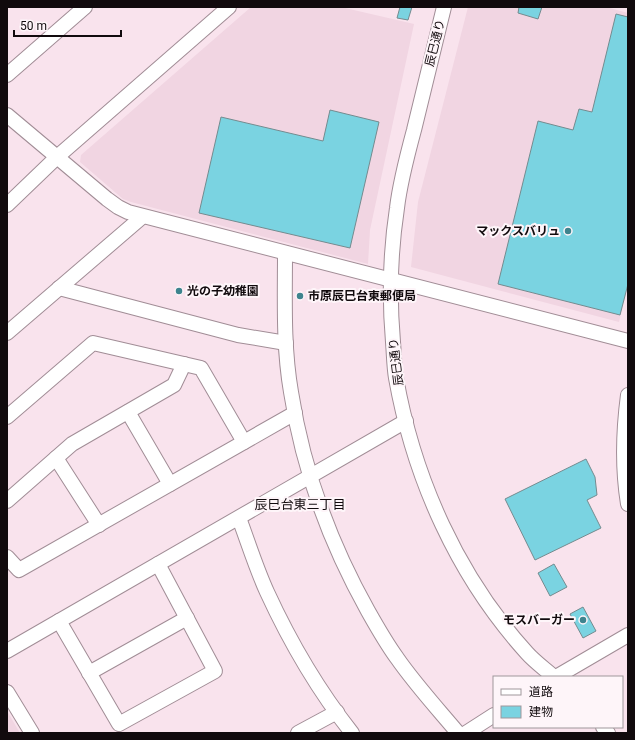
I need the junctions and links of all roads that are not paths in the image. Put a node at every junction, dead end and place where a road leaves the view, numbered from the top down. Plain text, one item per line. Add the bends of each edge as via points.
1 (85, 7) edge
2 (444, 7) edge
3 (225, 8) edge
4 (7, 75) edge
5 (7, 114) edge
6 (57, 157) junction
7 (7, 205) edge
8 (142, 217) junction
9 (285, 253) junction
10 (390, 280) junction
11 (59, 288) junction
12 (7, 333) edge
13 (628, 341) edge
14 (286, 343) junction
15 (184, 364) junction
16 (628, 395) edge
17 (128, 412) junction
18 (295, 413) junction
19 (7, 417) edge
20 (406, 421) junction
21 (244, 442) junction
22 (56, 458) junction
23 (310, 477) junction
24 (626, 481) edge
25 (170, 484) junction
26 (7, 501) edge
27 (628, 504) edge
28 (239, 518) junction
29 (99, 525) junction
30 (7, 557) edge
31 (158, 564) junction
32 (187, 618) junction
33 (59, 621) junction
34 (628, 635) edge
35 (7, 651) edge
36 (89, 673) junction
37 (554, 676) edge
38 (557, 676) edge
39 (7, 692) edge
40 (337, 712) junction
41 (493, 717) edge
42 (32, 733) edge
43 (298, 733) edge
44 (352, 733) edge
45 (458, 733) edge
46 (466, 733) edge

1 - 4 street
2 - 10 street, 辰巳通り via 400,191
3 - 6 street
5 - 6 street
6 - 7 street
6 - 8 street via 118,207
8 - 9 street
8 - 11 street
9 - 10 street
9 - 14 street
10 - 13 street
10 - 20 street, 辰巳通り via 396,377
11 - 12 street
11 - 14 street via 238,335
14 - 18 street via 290,391
15 - 17 street via 174,385
15 - 19 street via 93,343
15 - 21 street via 201,368
16 - 24 street via 623,448
17 - 22 street via 72,444
17 - 25 street
18 - 21 street
18 - 23 street
20 - 23 street
20 - 37 street, 辰巳通り via 428,493 463,565 500,620 528,654
21 - 25 street
22 - 26 street
22 - 29 street
23 - 28 street
23 - 45 street via 340,557 380,631 397,658
24 - 27 street
25 - 29 street
28 - 31 street
28 - 40 street via 284,627 315,681
29 - 30 street via 19,570
31 - 32 street
31 - 33 street
32 - 36 street
32 - 36 street via 216,671 119,724
33 - 35 street
33 - 36 street
34 - 38 street
39 - 42 street
40 - 43 street
40 - 44 street
41 - 46 street

